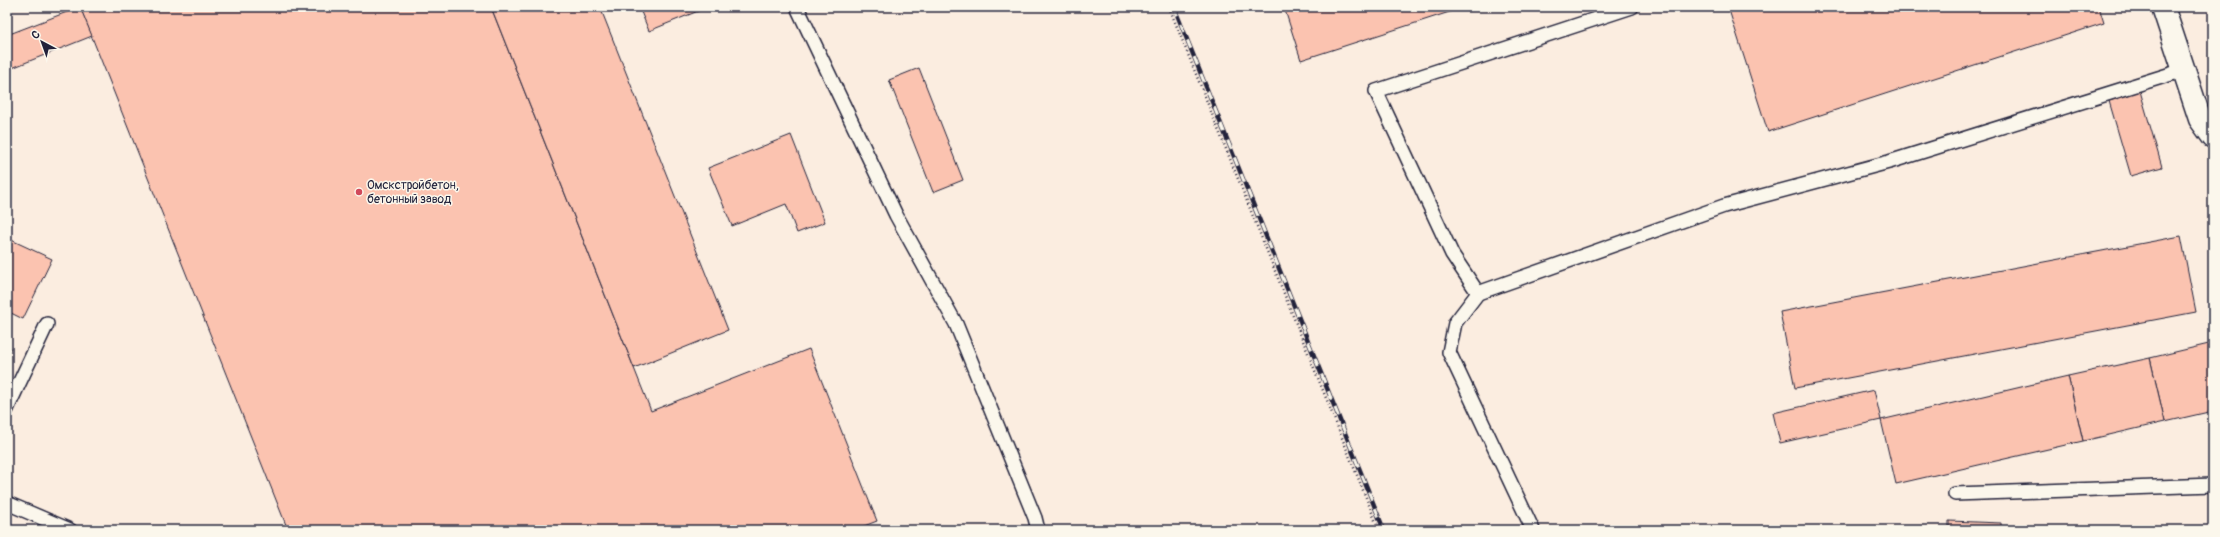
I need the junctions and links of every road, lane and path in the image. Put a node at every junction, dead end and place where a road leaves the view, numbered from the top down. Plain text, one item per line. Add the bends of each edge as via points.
1 (797, 7) edge
2 (1169, 7) edge
3 (1632, 7) edge
4 (2164, 7) edge
5 (2184, 70) junction
6 (2213, 137) edge
7 (1478, 293) junction
8 (47, 324) dead end
9 (7, 409) edge
10 (2213, 486) edge
11 (1955, 494) dead end
12 (7, 503) edge
13 (70, 530) edge
14 (1038, 530) edge
15 (1379, 530) edge
16 (1533, 530) edge

1 - 14 lane via 896,215 956,324
2 - 15 path
3 - 7 lane via 1376,91 1452,254
4 - 5 street
5 - 6 street via 2200,119
5 - 7 lane via 1889,162 1724,206
7 - 16 lane via 1455,323 1449,352
8 - 9 lane
10 - 11 lane
12 - 13 lane

